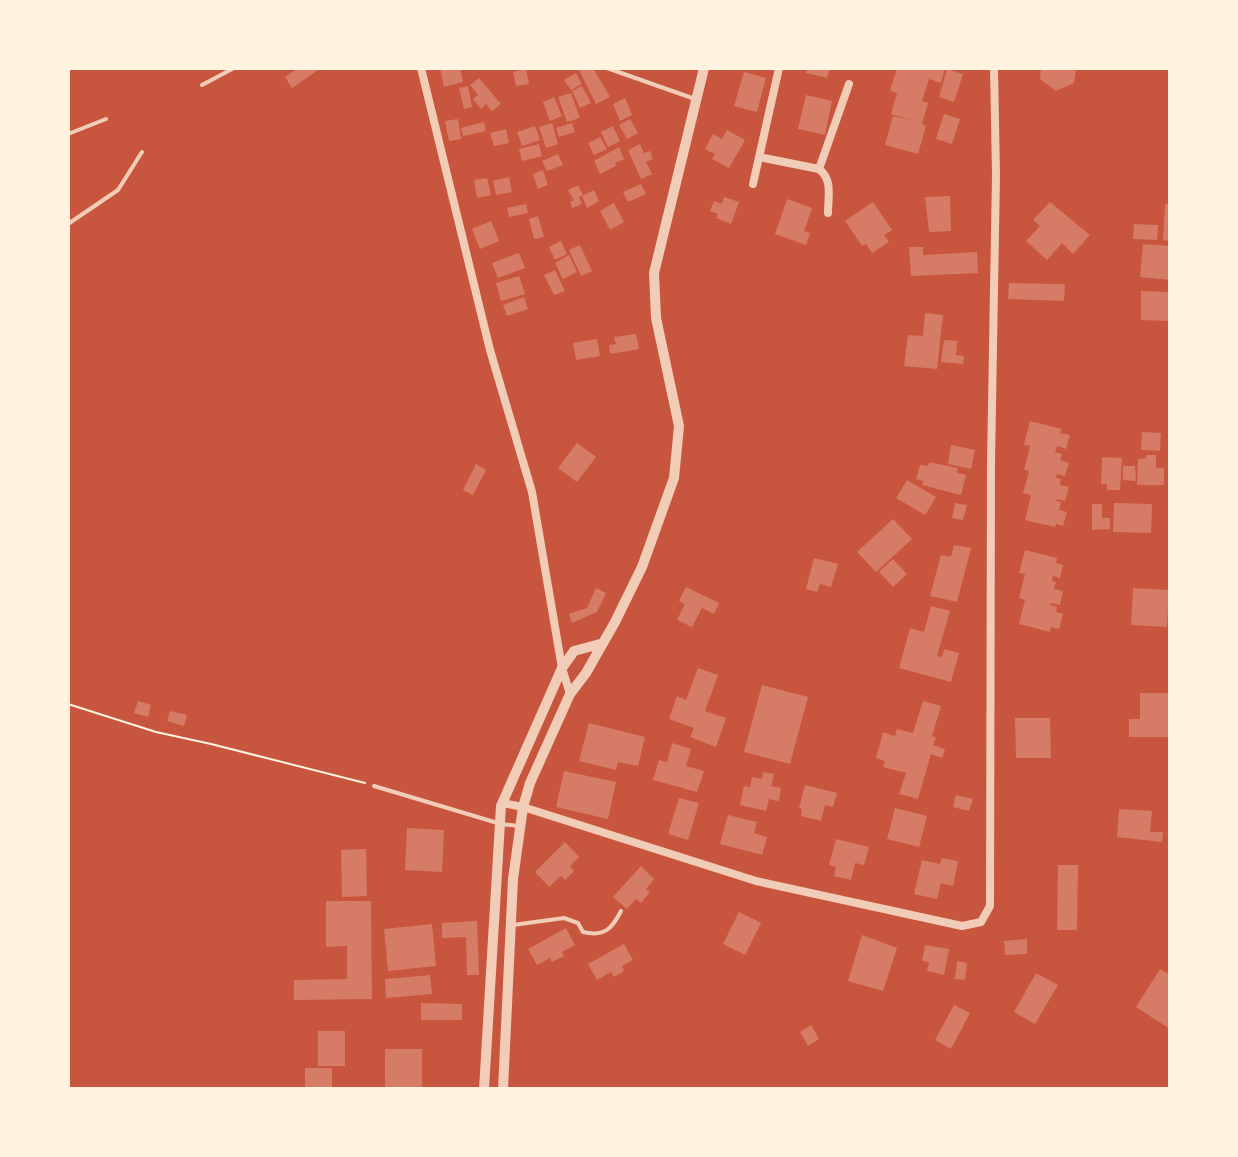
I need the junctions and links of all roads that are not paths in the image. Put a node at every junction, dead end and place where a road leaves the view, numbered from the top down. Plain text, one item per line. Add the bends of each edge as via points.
1 (234, 68) edge
2 (421, 68) edge
3 (607, 68) edge
4 (704, 68) edge
5 (779, 68) edge
6 (994, 68) edge
7 (849, 84) dead end
8 (202, 85) dead end
9 (696, 100) junction
10 (106, 119) dead end
11 (68, 134) edge
12 (142, 152) dead end
13 (759, 157) junction
14 (819, 169) junction
15 (753, 184) dead end
16 (828, 213) dead end
17 (68, 224) edge
18 (600, 644) junction
19 (562, 668) junction
20 (570, 694) junction
21 (374, 786) road end
22 (502, 803) junction
23 (523, 807) junction
24 (501, 824) junction
25 (519, 826) junction
26 (621, 911) dead end
27 (511, 926) junction
28 (484, 1089) edge
29 (503, 1089) edge

1 - 8 lane
2 - 19 street via 490,350 532,492
3 - 9 lane
4 - 9 street
5 - 13 street
6 - 23 street via 990,906 981,922 962,926 756,881
7 - 14 street
9 - 18 street via 654,273 656,318 679,426 674,478 642,567
10 - 11 lane
12 - 17 lane via 118,190
13 - 14 street
13 - 15 street
14 - 16 street via 829,182
18 - 19 street via 574,651
18 - 20 street
19 - 20 street
19 - 22 street
20 - 23 street
21 - 24 lane
22 - 23 street
22 - 24 street
23 - 25 street
24 - 25 lane
24 - 28 street
25 - 27 street
26 - 27 lane via 613,927 593,935 564,918
27 - 29 street

